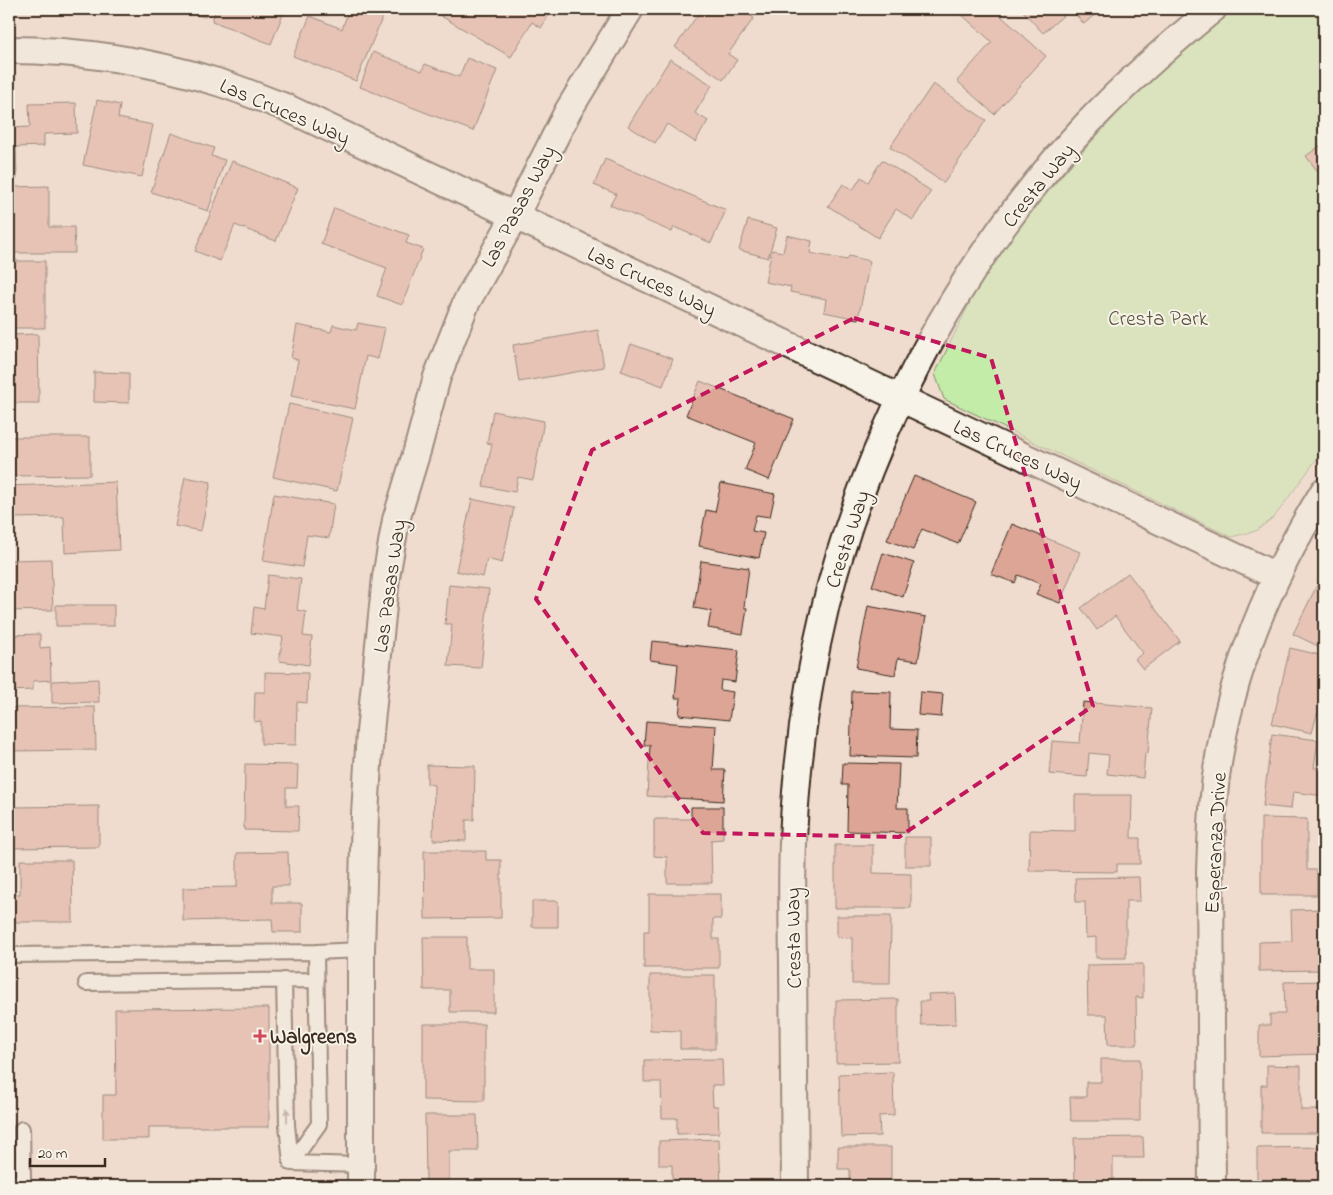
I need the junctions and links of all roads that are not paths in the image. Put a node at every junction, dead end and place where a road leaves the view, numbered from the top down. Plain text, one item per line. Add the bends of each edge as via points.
1 (630, 9) edge
2 (1213, 9) edge
3 (9, 50) edge
4 (515, 216) junction
5 (901, 399) junction
6 (1324, 491) edge
7 (1276, 576) junction
8 (361, 950) junction
9 (316, 952) junction
10 (9, 955) edge
11 (284, 980) junction
12 (317, 980) junction
13 (86, 983) dead end
14 (22, 1129) dead end
15 (291, 1163) junction
16 (361, 1176) edge
17 (13, 1186) edge
18 (795, 1186) edge
19 (1212, 1186) edge

1 - 4 street, Las Pasas Way via 568,111
2 - 5 street, Cresta Way via 1156,57 1087,124 1024,198 974,270 924,353
3 - 4 street, Las Cruces Way via 98,56 216,82 285,107
4 - 5 street, Las Cruces Way
4 - 8 street, Las Pasas Way via 466,303 436,377 418,451 396,520 386,577 370,732
5 - 7 street, Las Cruces Way
5 - 18 street, Cresta Way via 874,458 842,549 826,605 804,718 795,795 792,872
6 - 7 street, Esperanza Drive
7 - 19 street, Esperanza Drive via 1242,661 1224,730 1211,824
8 - 9 lane
8 - 16 street, Las Pasas Way
9 - 10 lane
9 - 12 lane
11 - 12 lane
11 - 13 lane
15 -> 11 lane via 287,1126
12 - 15 lane via 319,1124
14 - 17 lane via 22,1178
15 - 16 lane

